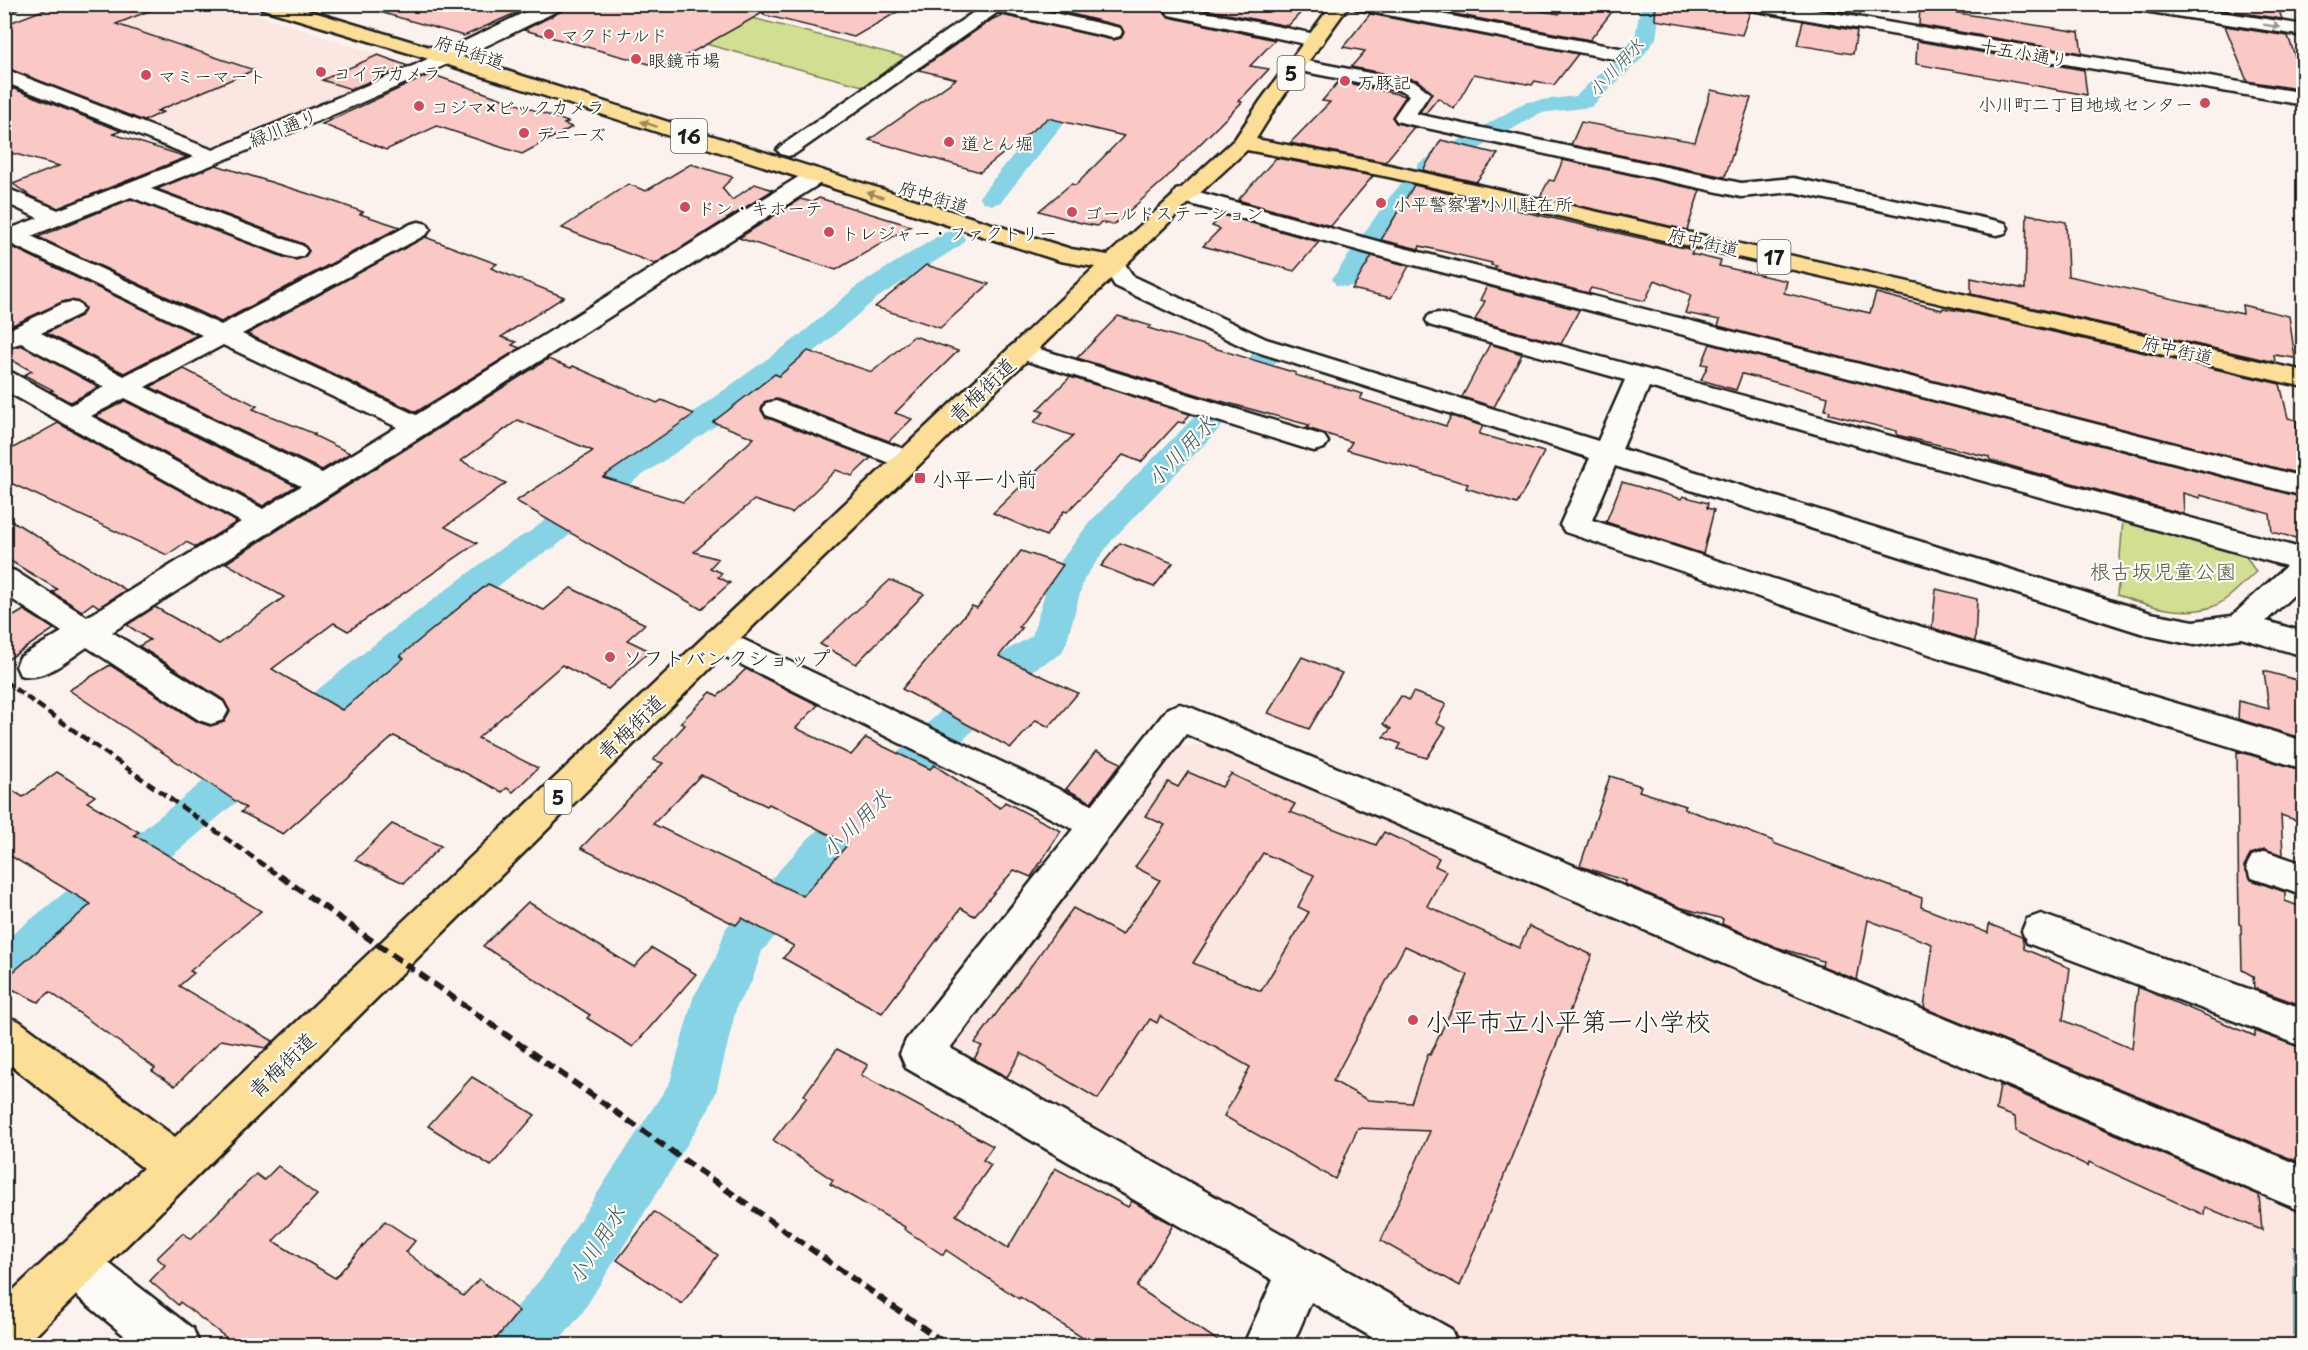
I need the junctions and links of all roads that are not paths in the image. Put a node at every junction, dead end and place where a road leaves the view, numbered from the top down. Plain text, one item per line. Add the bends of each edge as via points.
1 (10, 4) edge
2 (266, 4) edge
3 (318, 4) edge
4 (556, 4) edge
5 (1341, 4) edge
6 (1357, 4) edge
7 (1745, 4) edge
8 (2131, 4) edge
9 (993, 5) edge
10 (4, 6) edge
11 (1201, 10) edge
12 (1175, 11) dead end
13 (2304, 31) edge
14 (1113, 32) dead end
15 (1315, 40) junction
16 (468, 50) junction
17 (1619, 54) dead end
18 (449, 59) junction
19 (1297, 64) junction
20 (4, 75) edge
21 (2304, 99) edge
22 (1243, 143) junction
23 (788, 150) junction
24 (213, 157) junction
25 (816, 176) junction
26 (131, 189) junction
27 (4, 194) edge
28 (1184, 195) junction
29 (58, 218) junction
30 (1997, 228) dead end
31 (419, 229) dead end
32 (8, 237) edge
33 (295, 251) dead end
34 (1113, 263) junction
35 (71, 309) dead end
36 (1438, 320) dead end
37 (224, 334) junction
38 (13, 338) edge
39 (1020, 351) junction
40 (1640, 376) junction
41 (4, 379) edge
42 (2304, 379) edge
43 (124, 387) junction
44 (776, 409) dead end
45 (70, 416) junction
46 (417, 426) junction
47 (1314, 442) dead end
48 (1606, 453) junction
49 (907, 460) junction
50 (322, 485) junction
51 (2304, 487) edge
52 (264, 522) junction
53 (2304, 560) edge
54 (2304, 567) edge
55 (4, 579) edge
56 (2241, 626) junction
57 (88, 632) junction
58 (719, 640) junction
59 (2304, 645) edge
60 (32, 666) dead end
61 (211, 711) dead end
62 (2304, 755) edge
63 (1097, 824) junction
64 (2265, 867) dead end
65 (2304, 880) edge
66 (2041, 931) dead end
67 (2304, 1028) edge
68 (4, 1035) edge
69 (177, 1166) junction
70 (2304, 1190) edge
71 (76, 1266) junction
72 (1302, 1270) junction
73 (4, 1333) edge
74 (176, 1346) edge
75 (1267, 1346) edge
76 (1434, 1346) edge

1 - 10 street
2 - 18 main road, 府中街道 / 16
3 - 16 main road, 府中街道 / 16
4 - 16 street, 緑川通り
5 - 15 main road, 青梅街道 / 5
6 - 17 street
7 - 21 street, 十五小通り
8 -> 13 street
9 - 14 street
9 - 23 street
11 - 12 street
11 - 15 street
15 - 19 main road, 青梅街道 / 5
16 - 18 street, 緑川通り
16 - 23 main road, 府中街道 / 16
18 - 24 street, 緑川通り
25 -> 18 main road, 府中街道 / 16
19 - 22 main road, 青梅街道 / 5
19 - 30 street via 1408,86 1420,93 1404,117 1741,190 1793,185
20 - 24 street
22 - 28 main road, 青梅街道 / 5
22 - 42 main road, 府中街道 / 17 via 1401,174 1896,284
23 - 34 main road, 府中街道 / 16 via 1085,243
24 - 26 street, 緑川通り
34 -> 25 main road, 府中街道 / 16 via 1068,255
25 - 46 street
26 - 29 street, 緑川通り
26 - 33 street
27 - 29 street
28 - 34 main road, 青梅街道 / 5
28 - 51 street
29 - 32 street, 緑川通り
31 - 37 street
32 - 37 street
34 - 39 main road, 青梅街道 / 5
34 - 48 street via 1124,281 1257,344
35 - 38 street
36 - 40 street
37 - 43 street
37 - 46 street
38 - 43 street
39 - 47 street
39 - 49 main road, 青梅街道 / 5
40 - 48 street
40 - 53 street
41 - 45 street
43 - 45 street
43 - 50 street
44 - 49 street
45 - 52 street
46 - 50 street
48 - 56 street via 2150,624 2194,633
48 - 62 street via 1575,525 1958,651
49 - 58 main road, 青梅街道 / 5
50 - 52 street
52 - 57 street
54 - 56 street
55 - 57 street
56 - 59 street
57 - 60 street
57 - 61 street
58 - 63 street
58 - 69 main road, 青梅街道 / 5
63 - 70 street via 1180,717
63 - 72 street via 921,1054
64 - 65 street
66 - 67 street
68 - 69 main road
69 - 71 main road, 青梅街道 / 5
71 - 73 main road, 青梅街道 / 5
71 - 74 street
72 - 75 street
72 - 76 street

